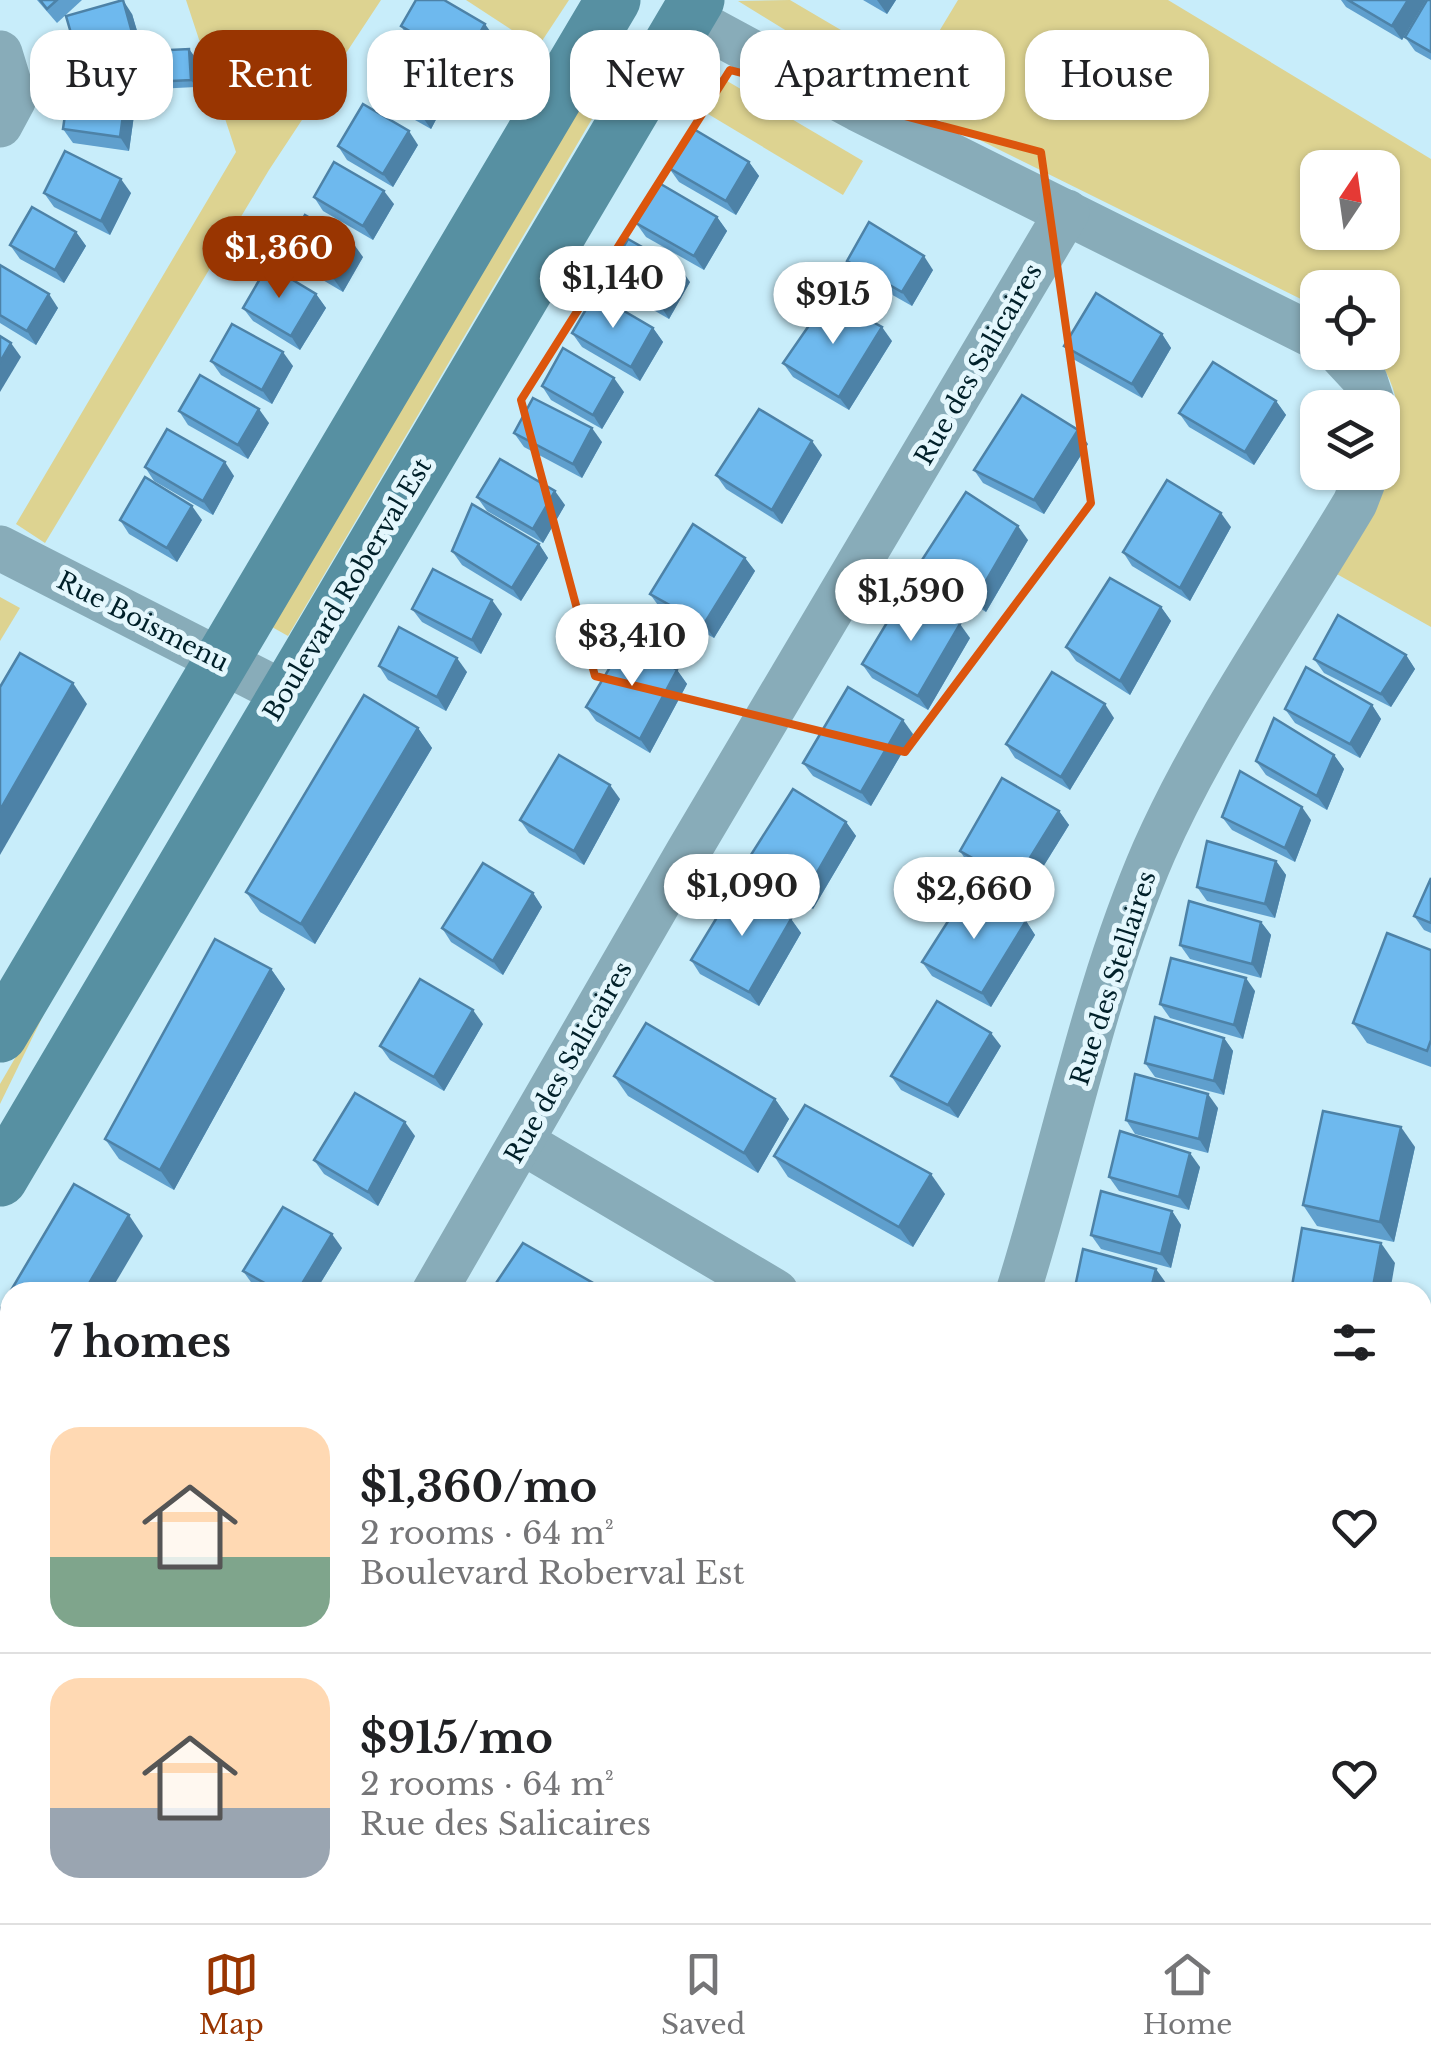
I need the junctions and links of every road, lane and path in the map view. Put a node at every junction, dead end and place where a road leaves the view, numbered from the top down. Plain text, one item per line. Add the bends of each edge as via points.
1 (613, 0) edge
2 (692, 8) edge
3 (0, 53) edge
4 (0, 125) edge
5 (1067, 212) junction
6 (1300, 329) edge
7 (1360, 490) edge
8 (0, 548) edge
9 (221, 661) junction
10 (286, 694) junction
11 (0, 1034) edge
12 (522, 1142) junction
13 (0, 1179) edge
14 (440, 1282) edge
15 (759, 1282) edge
16 (1021, 1282) edge

1 - 9 street
2 - 5 street via 858,109
2 - 10 street, Boulevard Roberval Est
3 - 4 street via 14,98
5 - 6 street
5 - 12 street, Rue des Salicaires
7 - 16 street, Rue des Stellaires via 1154,850 1097,1014
8 - 9 street, Rue Boismenu
9 - 10 street, Rue Boismenu
9 - 11 street
10 - 13 street, Boulevard Roberval Est
12 - 14 street, Rue des Salicaires
12 - 15 street

